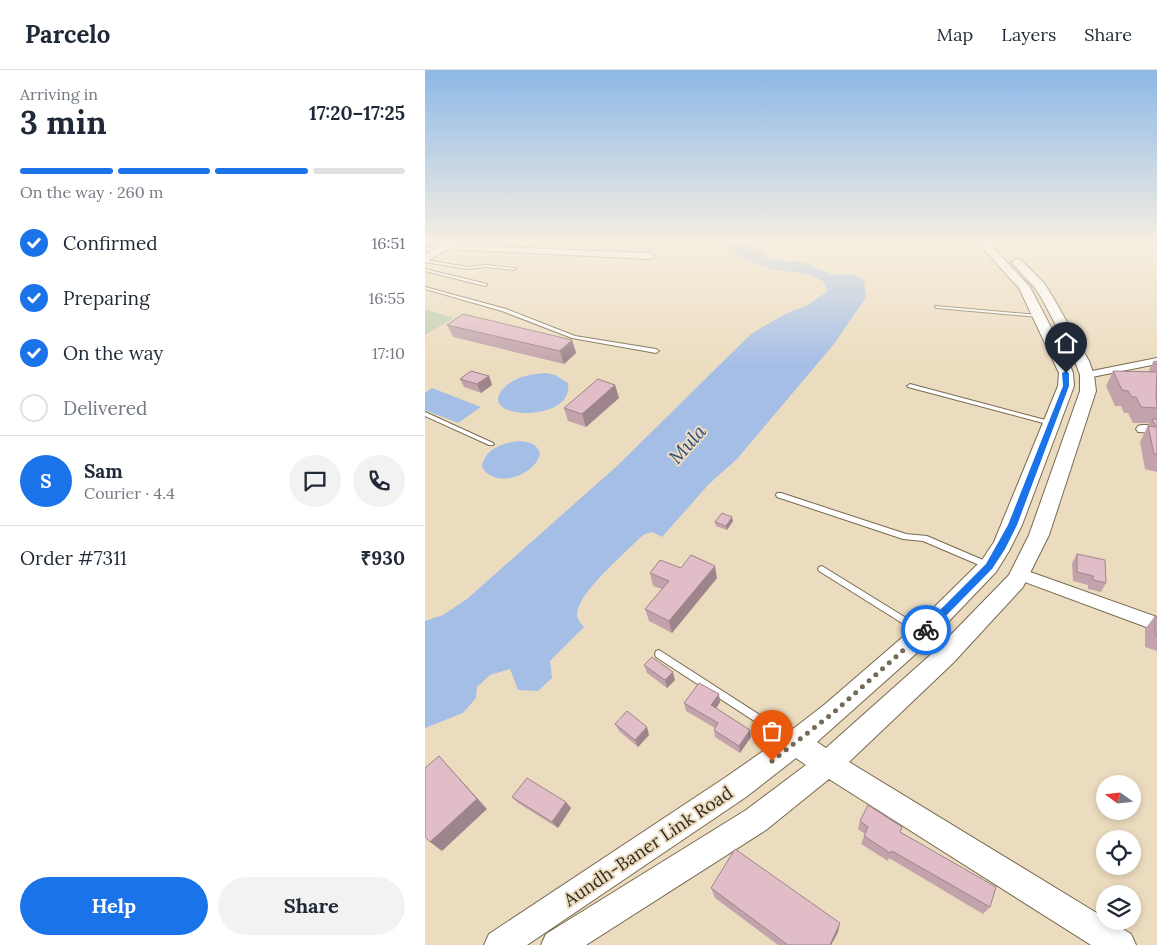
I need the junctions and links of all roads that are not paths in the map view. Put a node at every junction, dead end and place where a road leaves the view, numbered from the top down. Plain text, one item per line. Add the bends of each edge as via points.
1 (480, 284) edge
2 (1021, 284) edge
3 (1038, 284) edge
4 (485, 285) dead end
5 (425, 288) edge
6 (937, 307) dead end
7 (1039, 316) junction
8 (656, 350) dead end
9 (1157, 361) edge
10 (1076, 374) junction
11 (910, 386) dead end
12 (425, 414) edge
13 (1051, 423) junction
14 (1142, 429) dead end
15 (1157, 429) edge
16 (491, 444) dead end
17 (779, 494) dead end
18 (989, 566) junction
19 (822, 570) dead end
20 (1019, 574) junction
21 (1157, 624) edge
22 (924, 632) junction
23 (659, 654) dead end
24 (795, 743) junction
25 (828, 763) junction
26 (500, 945) edge
27 (557, 945) edge
28 (1120, 945) edge

1 - 4 lane
2 - 7 main road, Aundh-Baner Link Road
3 - 10 main road, Aundh-Baner Link Road via 1082,361
5 - 8 lane via 504,310 573,337
6 - 7 lane
7 - 10 main road, Aundh-Baner Link Road
9 - 10 street
10 - 13 main road, Aundh-Baner Link Road via 1066,386
10 - 20 main road, Aundh-Baner Link Road via 1088,391 1039,535
11 - 13 lane
12 - 16 lane
13 - 18 main road, Aundh-Baner Link Road via 1013,525
14 - 15 street
17 - 18 lane via 906,538 924,538
18 - 22 main road, Aundh-Baner Link Road
19 - 22 lane
20 - 21 street
20 - 25 main road, Aundh-Baner Link Road via 945,656
22 - 24 main road, Aundh-Baner Link Road
23 - 24 lane
24 - 25 main road
24 - 26 main road, Aundh-Baner Link Road via 736,787
25 - 27 main road, Aundh-Baner Link Road via 756,820
25 - 28 main road

